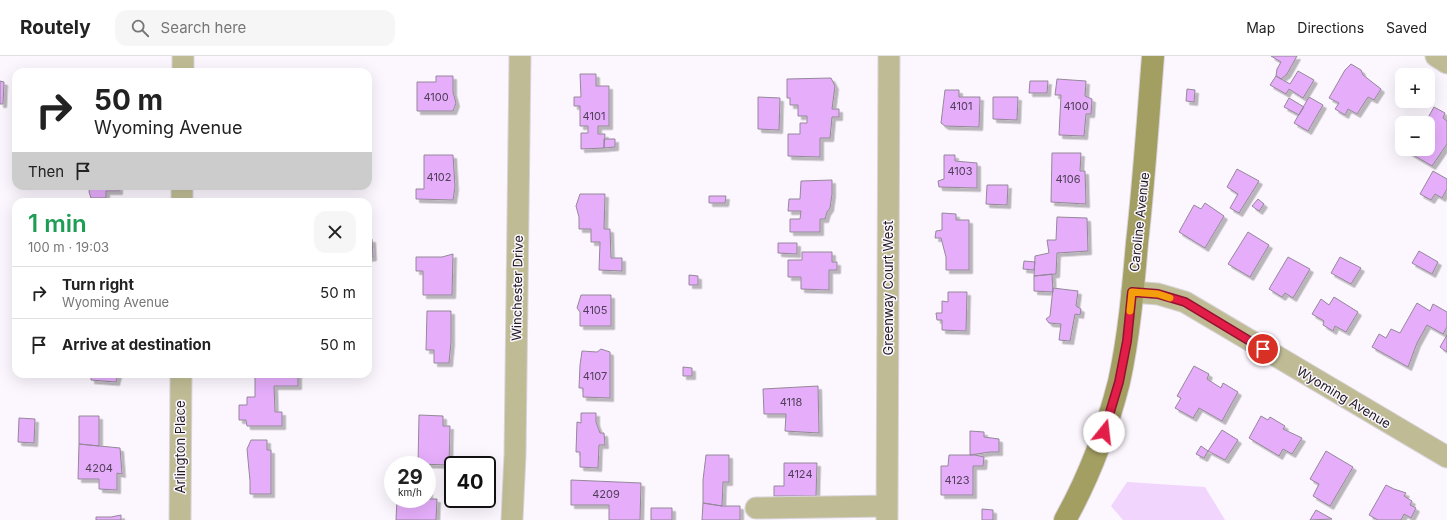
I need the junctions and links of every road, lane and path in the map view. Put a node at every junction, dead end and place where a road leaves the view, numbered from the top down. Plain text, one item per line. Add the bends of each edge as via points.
1 (183, 56) edge
2 (520, 56) edge
3 (889, 56) edge
4 (1153, 56) edge
5 (1436, 56) edge
6 (1447, 63) edge
7 (183, 68) edge
8 (1132, 292) junction
9 (181, 378) edge
10 (1447, 457) edge
11 (756, 508) dead end
12 (887, 513) edge
13 (180, 520) edge
14 (512, 520) edge
15 (1065, 520) edge

1 - 7 street
2 - 14 street, Winchester Drive
3 - 12 street, Greenway Court West
4 - 8 street, Caroline Avenue
5 - 6 street
8 - 10 street, Wyoming Avenue via 1158,294 1185,302
8 - 15 street, Caroline Avenue via 1127,341 1119,382 1104,432 1085,481
9 - 13 street, Arlington Place
11 - 12 street

